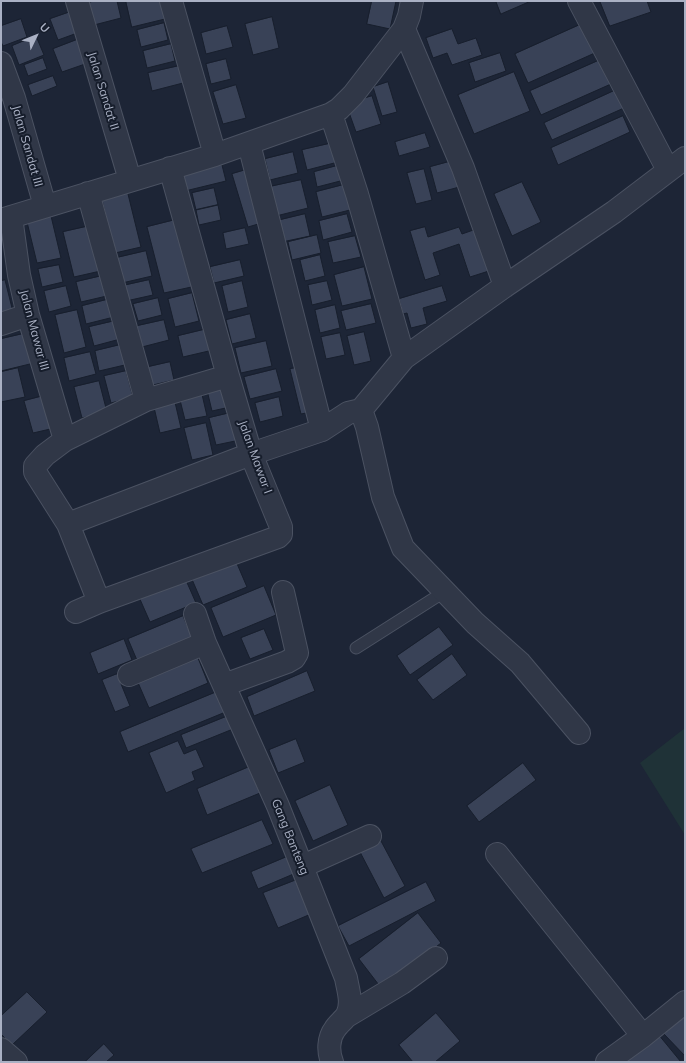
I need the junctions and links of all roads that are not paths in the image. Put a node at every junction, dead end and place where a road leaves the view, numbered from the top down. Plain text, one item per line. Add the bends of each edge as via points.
1 (77, 1) edge
2 (172, 1) edge
3 (412, 1) edge
4 (579, 1) edge
5 (404, 29) junction
6 (1, 63) edge
7 (7, 100) edge
8 (331, 114) junction
9 (249, 144) junction
10 (215, 155) junction
11 (685, 158) edge
12 (170, 168) junction
13 (668, 170) junction
14 (130, 180) junction
15 (88, 193) junction
16 (45, 206) junction
17 (6, 219) edge
18 (505, 286) junction
19 (28, 315) junction
20 (1, 324) edge
21 (404, 358) junction
22 (228, 376) junction
23 (146, 400) junction
24 (361, 410) junction
25 (322, 430) junction
26 (65, 440) junction
27 (251, 454) junction
28 (68, 524) junction
29 (283, 592) dead end
30 (444, 592) junction
31 (99, 602) junction
32 (76, 612) dead end
33 (195, 614) dead end
34 (205, 643) junction
35 (356, 648) dead end
36 (129, 675) dead end
37 (224, 685) junction
38 (579, 733) dead end
39 (370, 836) dead end
40 (497, 854) dead end
41 (303, 866) junction
42 (436, 958) dead end
43 (685, 1002) edge
44 (347, 1016) junction
45 (643, 1036) junction
46 (1, 1049) edge
47 (16, 1062) edge
48 (332, 1062) edge
49 (607, 1062) edge

1 - 14 street, Jalan Sandat II
2 - 10 street
3 - 5 street
4 - 13 street
5 - 8 street via 353,95
5 - 18 street via 463,168
6 - 7 street, Jalan Sandat III
7 - 16 street, Jalan Sandat III
8 - 9 street
8 - 21 street
9 - 10 street
9 - 25 street
10 - 12 street
11 - 13 street
12 - 14 street
12 - 22 street, Jalan Mawar I
13 - 18 street via 614,212
14 - 15 street
15 - 16 street
15 - 23 street
16 - 17 street
17 - 19 street, Jalan Mawar III
18 - 21 street
19 - 20 street
19 - 26 street, Jalan Mawar III
21 - 24 street
22 - 23 street
22 - 27 street, Jalan Mawar I
23 - 26 street
24 - 25 street via 348,413
24 - 30 street via 383,497 403,548
25 - 27 street
26 - 28 street via 39,460 35,472
27 - 28 street
27 - 31 street, Jalan Mawar I via 281,527 281,534 278,537
28 - 31 street
29 - 37 street via 297,653 294,658
30 - 35 lane
30 - 38 street via 475,624 520,663
31 - 32 street, Jalan Mawar I
33 - 34 street, Gang Banteng
34 - 36 street
34 - 37 street, Gang Banteng
37 - 41 street, Gang Banteng
39 - 41 street
40 - 45 street
41 - 44 street, Gang Banteng via 346,978 350,999
42 - 44 street via 402,983
43 - 45 street
44 - 48 street via 334,1030 330,1041 329,1055
45 - 49 street
46 - 47 street

